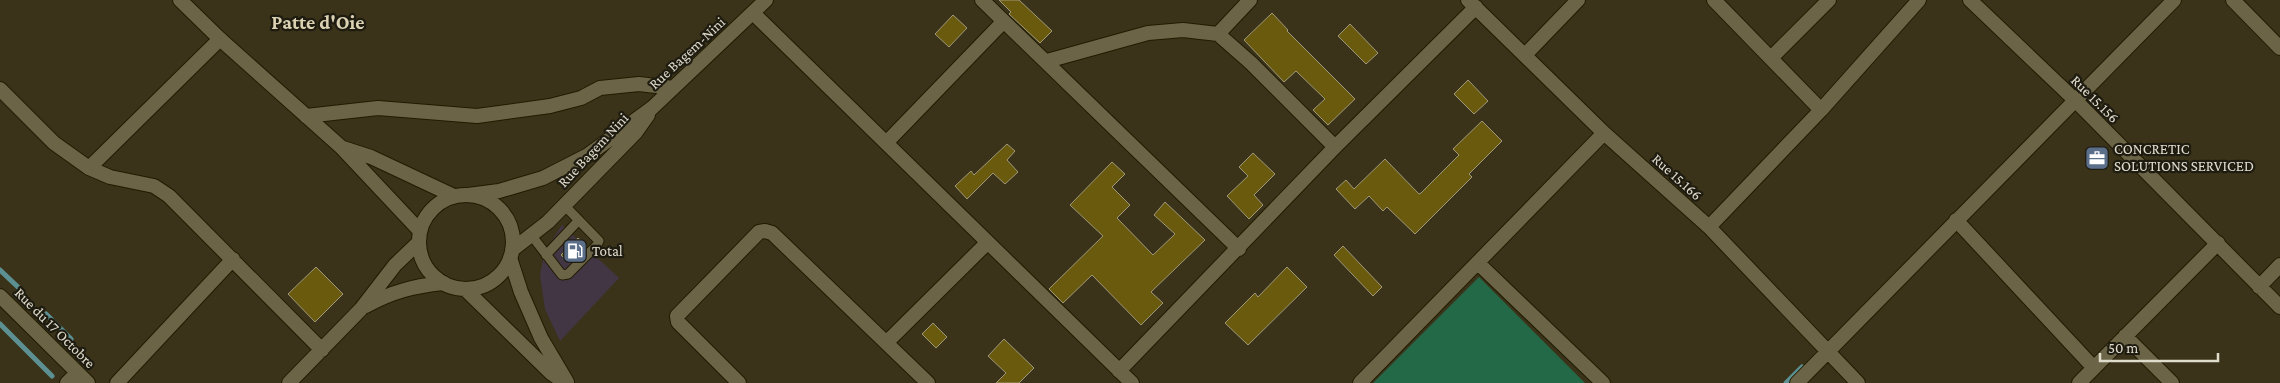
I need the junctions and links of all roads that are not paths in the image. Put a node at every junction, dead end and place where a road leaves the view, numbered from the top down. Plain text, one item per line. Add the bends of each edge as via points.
1 (180, 0) edge
2 (766, 0) edge
3 (982, 0) edge
4 (1250, 0) edge
5 (1578, 0) edge
6 (1714, 0) edge
7 (1829, 0) edge
8 (1919, 0) edge
9 (1970, 0) edge
10 (2174, 0) edge
11 (2233, 0) edge
12 (1472, 4) edge
13 (754, 13) junction
14 (1003, 22) junction
15 (1218, 34) junction
16 (220, 39) junction
17 (2280, 48) edge
18 (1525, 55) junction
19 (1772, 57) junction
20 (1047, 61) junction
21 (673, 88) junction
22 (0, 89) edge
23 (2076, 101) junction
24 (652, 108) junction
25 (1821, 110) junction
26 (306, 116) junction
27 (1604, 133) junction
28 (886, 143) junction
29 (341, 147) junction
30 (1335, 147) junction
31 (89, 168) junction
32 (461, 196) junction
33 (564, 205) junction
34 (579, 220) junction
35 (1956, 220) junction
36 (1709, 228) junction
37 (419, 236) junction
38 (532, 236) junction
39 (987, 243) junction
40 (2218, 244) junction
41 (1239, 249) junction
42 (511, 254) junction
43 (546, 254) junction
44 (233, 259) junction
45 (1478, 262) junction
46 (2280, 265) edge
47 (443, 283) junction
48 (2259, 287) junction
49 (465, 289) junction
50 (0, 296) edge
51 (2280, 308) edge
52 (361, 309) junction
53 (2125, 336) junction
54 (887, 342) junction
55 (322, 350) junction
56 (1826, 352) junction
57 (2094, 368) junction
58 (1120, 371) junction
59 (72, 378) edge
60 (88, 383) edge
61 (117, 383) edge
62 (289, 383) edge
63 (566, 383) edge
64 (739, 383) edge
65 (928, 383) edge
66 (1132, 383) edge
67 (1360, 383) edge
68 (1603, 383) edge
69 (1796, 383) edge
70 (1858, 383) edge
71 (2080, 383) edge
72 (2172, 383) edge

1 - 16 street
2 - 13 street, Rue Bagem-Nini
3 - 14 street
4 - 15 street
5 - 18 street
6 - 19 street
7 - 19 street
8 - 25 street
9 - 23 street, Rue 15.156
10 - 23 street
11 - 17 street
12 - 18 street, Rue 15.166
12 - 30 street
13 - 21 street, Rue Bagem-Nini
13 - 28 street
14 - 20 street
14 - 28 street
15 - 20 street via 1183,30 1148,33
15 - 30 street
16 - 26 street
16 - 31 street
18 - 27 street, Rue 15.166
19 - 25 street
20 - 41 street via 1126,142
21 - 24 street, Rue Bagem-Nini
21 - 26 street via 639,84 600,88 581,98 550,106 477,116 378,108
22 - 31 street via 54,143
23 - 35 street
23 - 40 street, Rue 15.156
24 - 32 street, Rue Bagem Nini via 568,166 522,185
24 - 33 street, Rue Bagem Nini via 636,132
25 - 36 street
26 - 29 street
27 - 36 street, Rue 15.166
27 - 45 street
28 - 39 street
29 - 32 street
29 - 37 street
30 - 41 street
31 - 44 street via 110,177 154,186 169,196
32 - 37 street via 439,203 427,215
32 - 42 street via 487,201 502,213 513,237
33 - 34 lane
33 - 38 street, Rue Bagem Nini
34 - 43 lane
34 - 43 lane via 599,240 597,246 568,274 562,275
35 - 56 street
35 - 57 street
36 - 56 street, Rue 15.166
37 - 47 street via 425,266
37 - 52 street
38 - 42 street, Rue Bagem Nini
38 - 43 lane
39 - 54 street
39 - 58 street
40 - 48 street, Rue 15.156
40 - 53 street
41 - 58 street
42 - 49 street via 503,271 493,281 479,288
42 - 63 street via 541,338
44 - 55 street
44 - 61 street
45 - 67 street
45 - 68 street
46 - 48 street
47 - 49 street
47 - 52 street via 386,295
48 - 51 street, Rue 15.156
49 - 63 street via 551,373
50 - 59 street, Rue du 17 Octobre
52 - 55 street
53 - 57 street
53 - 72 street
54 - 64 street via 772,233 765,230 758,232 677,316 678,322
54 - 65 street
55 - 62 street
56 - 69 street
56 - 70 street, Rue 15.166
57 - 71 street
58 - 66 street
59 - 60 street, Rue du 17 Octobre

